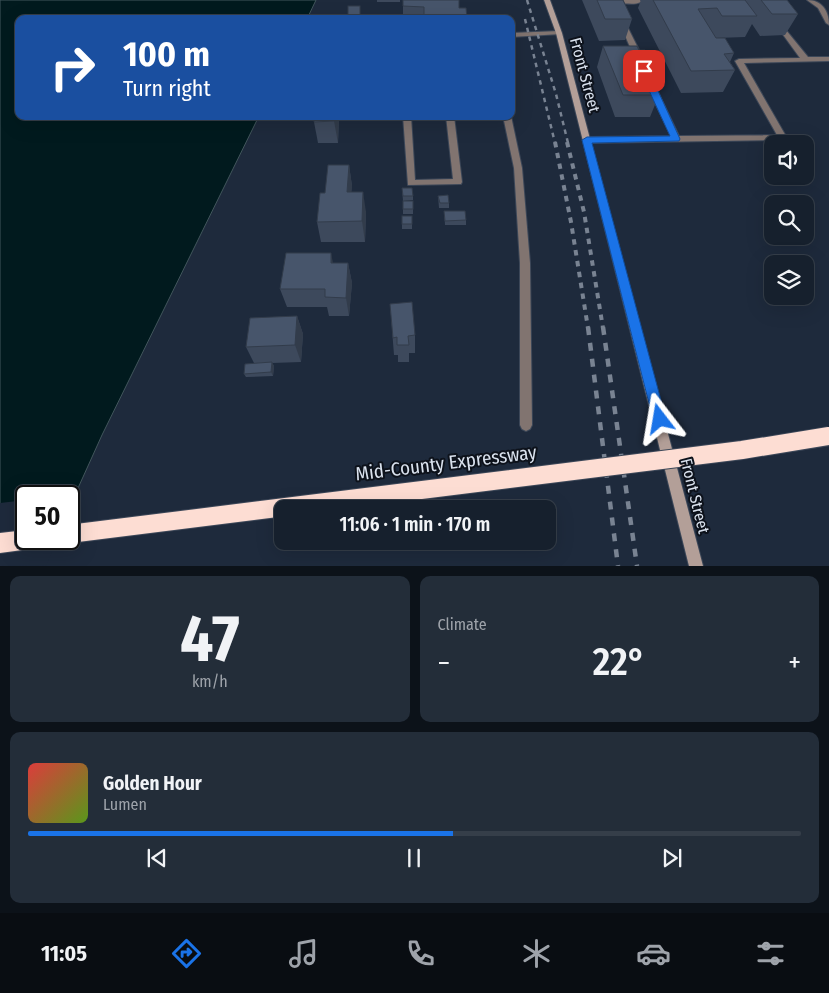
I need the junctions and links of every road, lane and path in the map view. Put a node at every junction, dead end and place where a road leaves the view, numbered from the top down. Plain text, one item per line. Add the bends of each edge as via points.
1 (547, 0) edge
2 (637, 0) edge
3 (810, 0) edge
4 (771, 15) edge
5 (829, 23) edge
6 (559, 34) junction
7 (515, 35) edge
8 (806, 60) junction
9 (829, 60) edge
10 (640, 62) edge
11 (648, 79) edge
12 (408, 120) edge
13 (450, 120) edge
14 (508, 120) edge
15 (676, 139) junction
16 (587, 140) junction
17 (526, 425) dead end
18 (829, 436) edge
19 (80, 533) edge
20 (15, 540) edge
21 (0, 542) edge
22 (696, 566) edge

1 - 6 main road, Front Street
2 - 10 lane via 613,2
3 - 5 lane via 821,8
4 - 8 lane
6 - 7 lane
6 - 16 main road, Front Street
8 - 9 lane
8 - 15 lane via 739,61 783,138
11 - 15 lane
12 - 13 lane via 410,183 458,182
14 - 17 lane via 518,168 526,263
15 - 16 lane
16 - 22 main road, Front Street
18 - 19 highway, Mid-County Expressway, bridge via 742,450
20 - 21 highway

